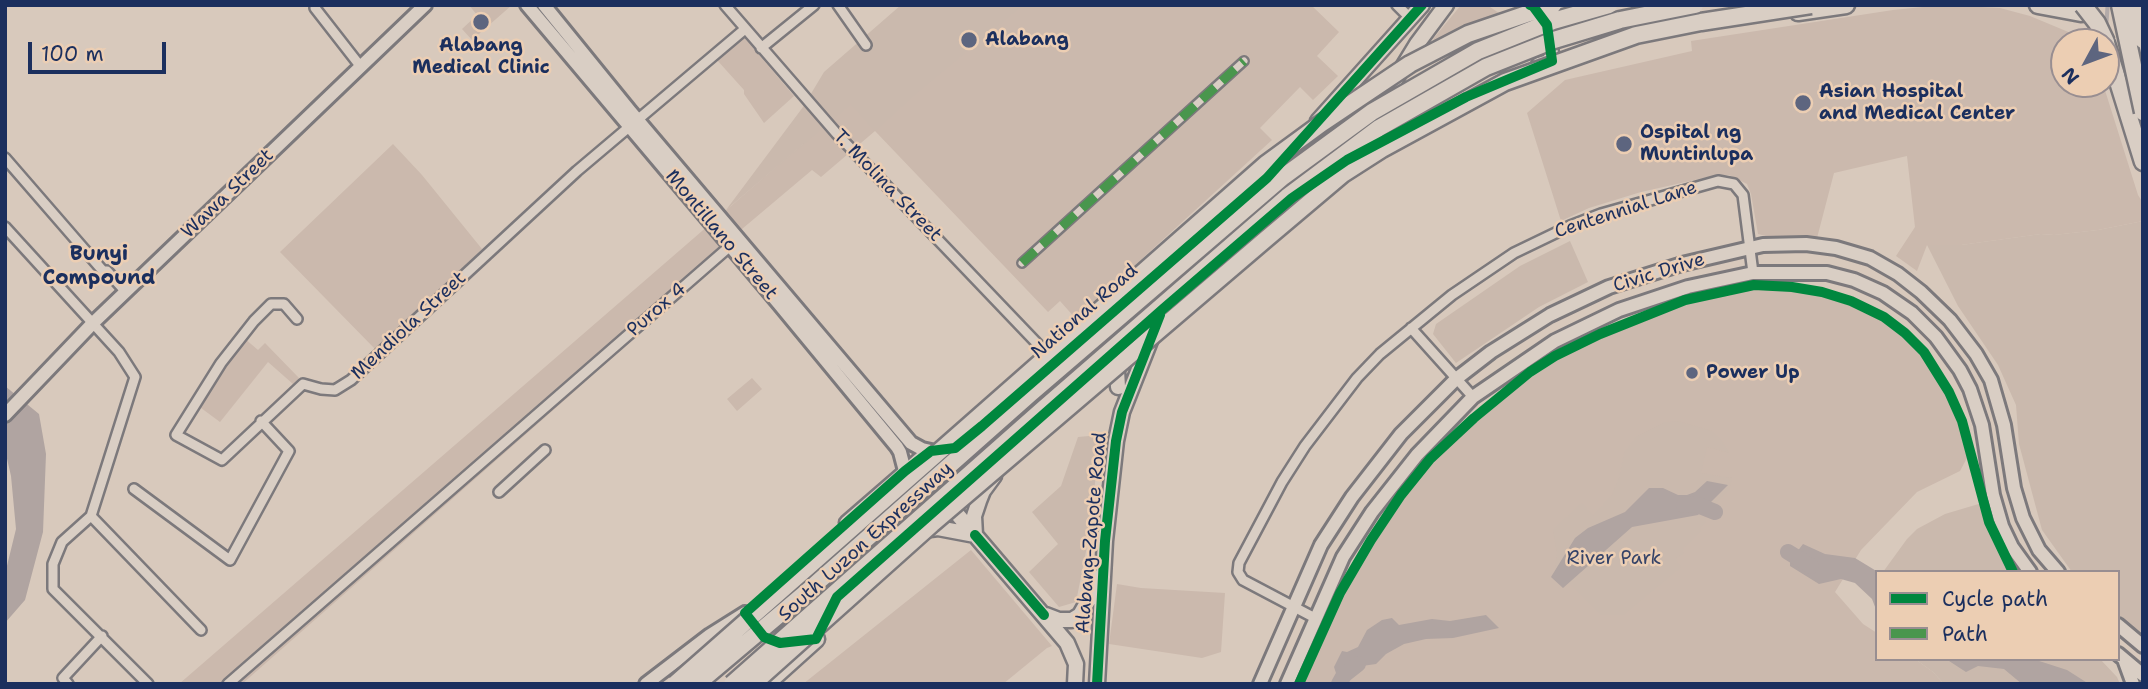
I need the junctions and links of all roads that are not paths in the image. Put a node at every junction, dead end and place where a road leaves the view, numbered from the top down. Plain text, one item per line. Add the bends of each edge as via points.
1 (425, 5) edge
2 (527, 5) edge
3 (544, 5) edge
4 (725, 5) edge
5 (814, 5) edge
6 (838, 5) edge
7 (1397, 5) edge
8 (1422, 5) edge
9 (1446, 5) edge
10 (1530, 5) edge
11 (1553, 5) edge
12 (1609, 5) edge
13 (1695, 5) edge
14 (1811, 5) edge
15 (1846, 5) edge
16 (2038, 5) edge
17 (2135, 5) edge
18 (315, 8) dead end
19 (2082, 9) edge
20 (2115, 10) edge
21 (2143, 10) edge
22 (1410, 18) junction
23 (2099, 28) edge
24 (745, 29) junction
25 (2143, 40) edge
26 (866, 45) dead end
27 (761, 48) junction
28 (1244, 61) dead end
29 (1552, 61) junction
30 (361, 67) junction
31 (1364, 72) junction
32 (2120, 89) edge
33 (1386, 93) junction
34 (2143, 112) edge
35 (633, 123) junction
36 (5, 159) edge
37 (2143, 162) edge
38 (1267, 178) junction
39 (1292, 198) junction
40 (1268, 218) junction
41 (5, 227) edge
42 (730, 240) junction
43 (1751, 247) junction
44 (1022, 263) dead end
45 (1753, 273) junction
46 (126, 292) junction
47 (1163, 309) junction
48 (297, 319) dead end
49 (93, 323) junction
50 (1411, 328) junction
51 (1129, 339) junction
52 (1054, 361) junction
53 (1456, 379) junction
54 (1118, 387) junction
55 (1473, 397) junction
56 (1122, 412) junction
57 (5, 415) edge
58 (261, 421) junction
59 (911, 443) junction
60 (955, 448) junction
61 (545, 450) dead end
62 (931, 451) junction
63 (900, 452) junction
64 (905, 471) junction
65 (134, 489) dead end
66 (499, 492) dead end
67 (946, 500) junction
68 (91, 516) junction
69 (975, 535) junction
70 (903, 539) junction
71 (1105, 541) junction
72 (2029, 570) edge
73 (2056, 570) edge
74 (837, 597) junction
75 (1292, 607) junction
76 (746, 613) junction
77 (1044, 615) junction
78 (1315, 618) junction
79 (2120, 627) edge
80 (201, 630) dead end
81 (102, 636) junction
82 (816, 639) junction
83 (2143, 646) edge
84 (2121, 656) edge
85 (2143, 674) edge
86 (68, 684) edge
87 (148, 684) edge
88 (228, 684) edge
89 (646, 684) edge
90 (668, 684) edge
91 (676, 684) edge
92 (697, 684) edge
93 (732, 684) edge
94 (753, 684) edge
95 (766, 684) edge
96 (1075, 684) edge
97 (1097, 684) edge
98 (1260, 684) edge
99 (1287, 684) edge
100 (2133, 684) edge

1 - 30 main road, Wawa Street
2 - 35 main road, Montillano Street
3 - 35 main road, Montillano Street
4 - 24 street, T. Molina Street
5 - 27 street
6 - 26 street
7 - 22 street
8 - 22 highway, National Road
9 - 33 highway
10 - 29 highway via 1547,25
11 - 91 highway, bridge via 1468,34 1410,64 1266,164
12 - 92 highway, South Luzon Expressway, bridge via 1478,51 1372,112 1283,177
13 - 93 highway, South Luzon Expressway, bridge via 1620,20 1554,40 1486,67 1380,128 1287,197
14 - 94 highway, bridge via 1636,35 1505,82 1343,174 932,524
15 - 29 highway via 1622,41
16 - 19 highway
17 - 25 highway, bridge
18 - 30 street
19 - 23 highway, bridge
20 - 21 highway
20 - 34 highway, bridge
22 - 31 highway, National Road
24 - 27 street, T. Molina Street
24 - 35 street, Mendiola Street
27 - 52 street, T. Molina Street
28 - 44 street
29 - 39 highway via 1466,97 1347,160
30 - 46 main road, Wawa Street
31 - 33 highway
31 - 38 highway, National Road
32 - 37 highway
33 - 39 highway via 1373,116
35 - 42 main road, Montillano Street
35 - 58 street, Mendiola Street via 351,380 335,390 303,384
36 - 46 street
38 - 40 highway via 1281,188
38 - 52 highway, National Road
39 - 40 highway
40 - 47 highway
41 - 49 street
42 - 59 main road, Montillano Street
42 - 63 main road, Montillano Street
42 - 88 street, Purox 4
43 - 45 street, Centennial Lane
43 - 50 street, Centennial Lane via 1740,188 1711,182 1601,214 1542,238 1483,272
43 - 53 main road, Civic Drive via 1647,274 1576,302 1491,352
43 - 73 main road, Civic Drive via 1805,244 1870,258 1922,292 1950,320 1991,380 2023,518 2039,550
45 - 55 main road, Civic Drive via 1688,287 1619,310 1534,353
45 - 72 main road, Civic Drive via 1827,273 1854,280 1912,313 1936,337 1970,389 2002,526
46 - 49 main road, Wawa Street
47 - 51 highway
47 - 56 highway, Alabang-Zapote Road
48 - 58 street, Mendiola Street via 284,304 271,304 221,363 176,435 222,460
49 - 57 main road, Wawa Street
49 - 68 street via 135,377
50 - 53 street
50 - 75 street, Centennial Lane via 1356,378 1305,446 1239,563 1243,580
51 - 54 highway, Alabang-Zapote Road
51 - 67 highway
52 - 60 highway, National Road
53 - 55 street
53 - 75 main road, Civic Drive via 1401,434 1352,496 1321,545
54 - 56 highway, Alabang-Zapote Road
54 - 69 highway via 1118,374 1113,371 1003,465 983,491 974,516
55 - 78 main road, Civic Drive via 1417,455 1372,512 1343,557
56 - 71 highway, Alabang-Zapote Road
58 - 65 street via 289,451 230,560
59 - 62 main road, Montillano Street
59 - 63 main road
60 - 62 highway
60 - 74 highway, National Road via 943,464 813,574 808,582 814,600 824,603
61 - 66 street
62 - 64 highway
63 - 64 main road, Montillano Street
64 - 76 highway
67 - 69 highway
67 - 70 highway
68 - 80 street
68 - 81 street via 62,542 53,564 53,589
69 - 70 highway via 938,528
69 - 77 highway
70 - 74 highway
71 - 77 highway via 1093,592 1080,615 1059,620
71 - 97 highway, Alabang-Zapote Road
74 - 82 highway
75 - 78 street, Centennial Lane
75 - 98 main road, Civic Drive
76 - 82 highway via 764,637 780,643
76 - 89 main road
76 - 90 highway
77 - 96 highway via 1068,643 1076,664
78 - 99 main road, Civic Drive
79 - 83 main road
81 - 86 street via 63,678
81 - 87 street
82 - 95 highway
84 - 85 main road
84 - 100 main road

